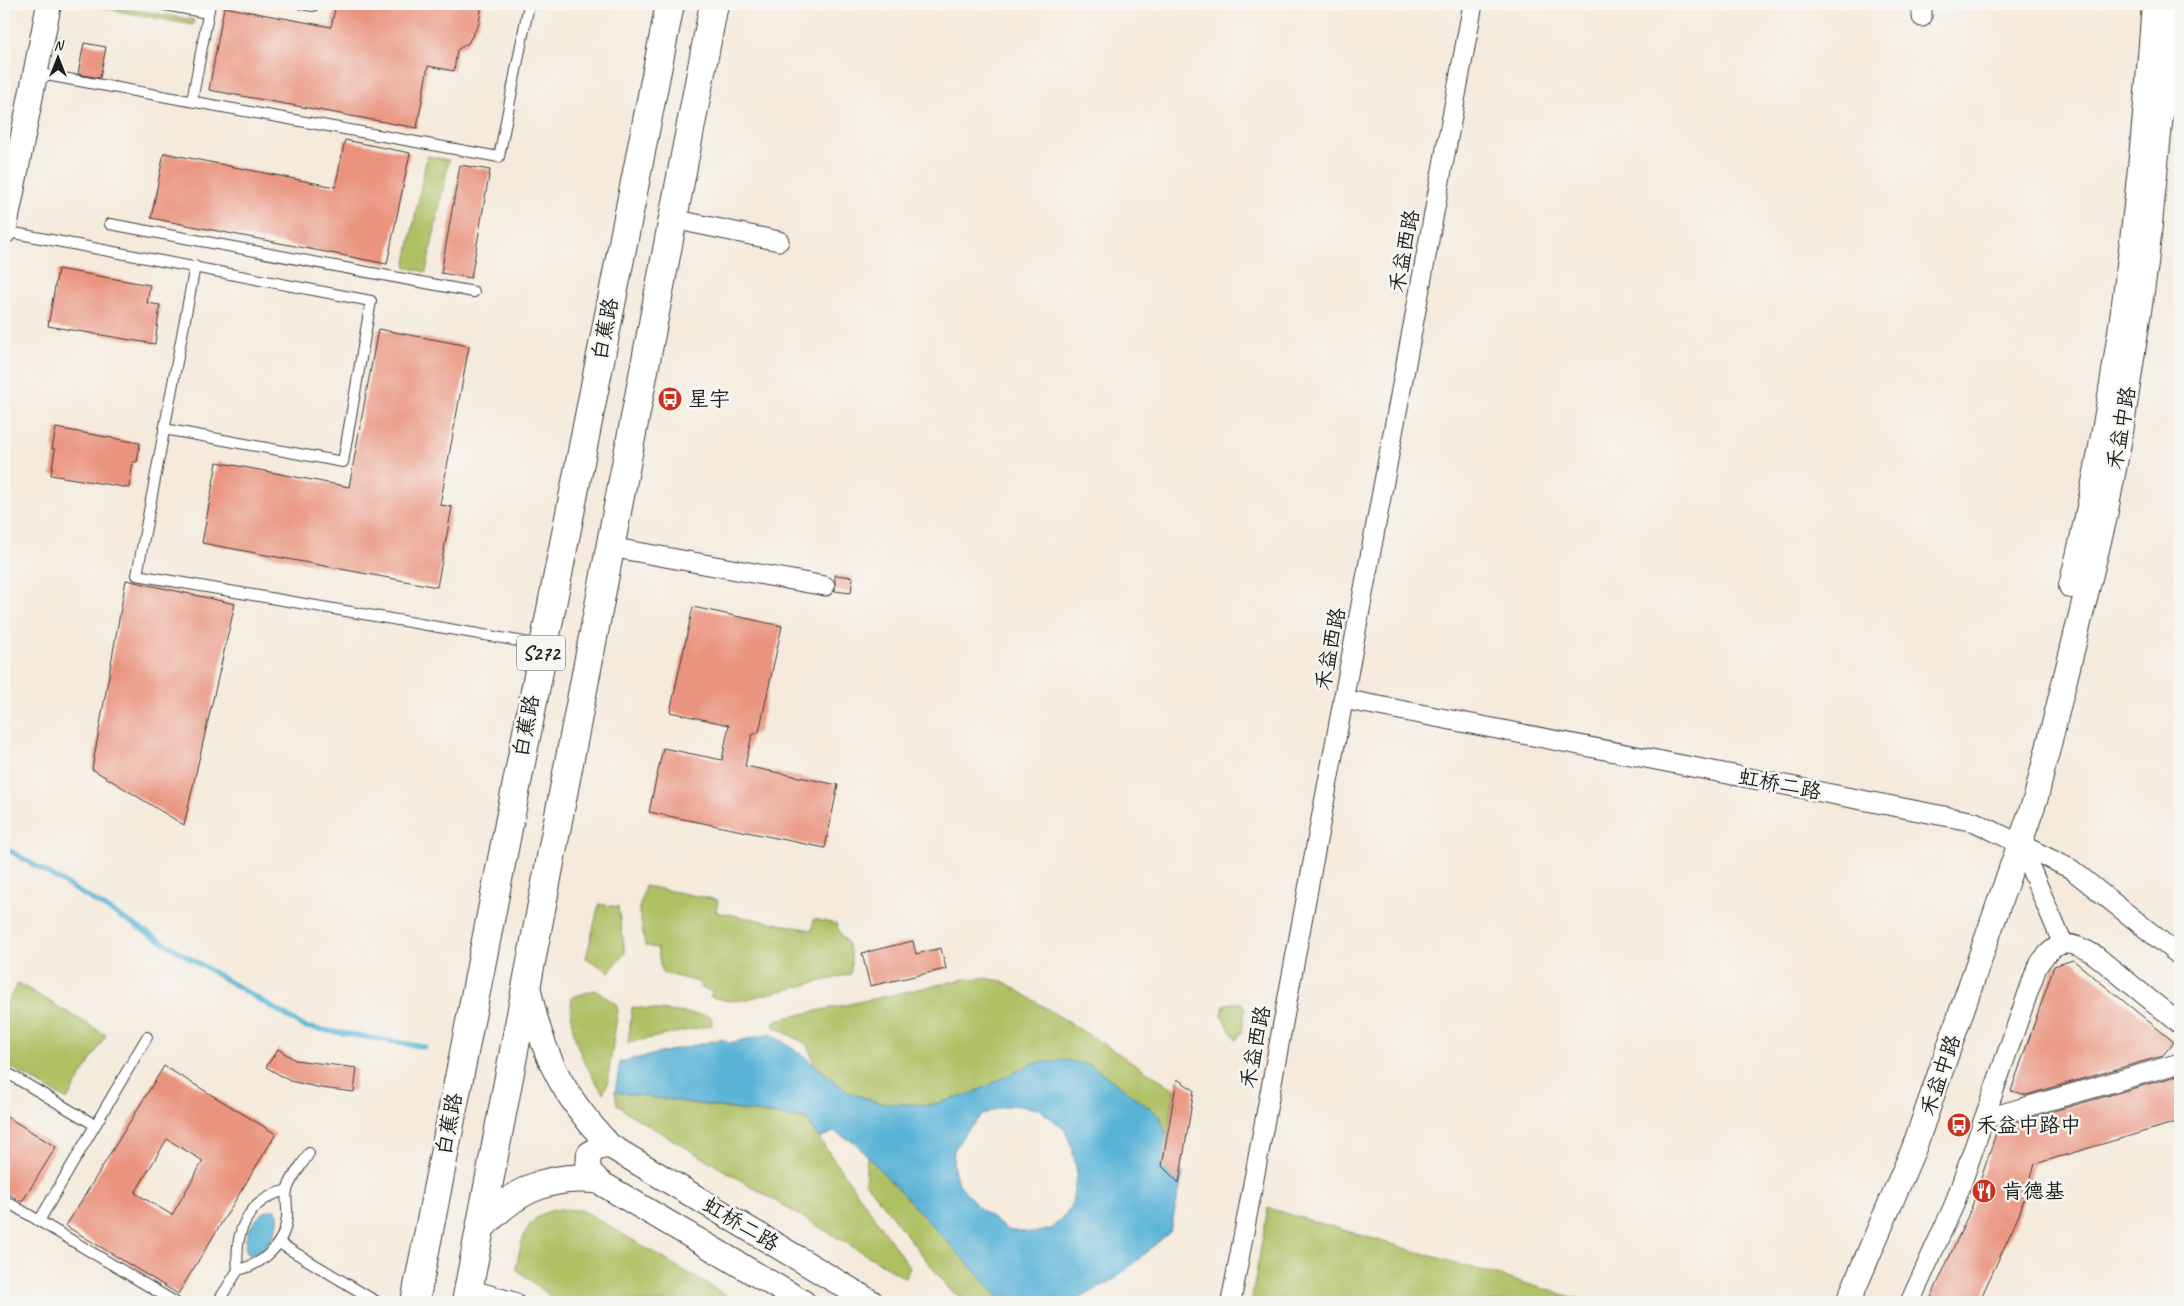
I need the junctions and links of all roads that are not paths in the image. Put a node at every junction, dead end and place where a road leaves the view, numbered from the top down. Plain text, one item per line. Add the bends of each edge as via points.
1 (49, 4) edge
2 (160, 4) edge
3 (302, 4) edge
4 (529, 4) edge
5 (670, 4) edge
6 (714, 4) edge
7 (1473, 4) edge
8 (2154, 4) edge
9 (2172, 4) edge
10 (313, 6) dead end
11 (209, 8) edge
12 (35, 73) junction
13 (192, 101) junction
14 (673, 219) junction
15 (110, 224) dead end
16 (4, 231) edge
17 (779, 241) dead end
18 (195, 266) junction
19 (474, 292) dead end
20 (164, 429) junction
21 (610, 548) junction
22 (825, 586) dead end
23 (542, 645) junction
24 (1343, 699) junction
25 (2020, 844) junction
26 (2063, 944) junction
27 (2180, 956) edge
28 (528, 982) junction
29 (2180, 1024) edge
30 (147, 1037) dead end
31 (2180, 1063) edge
32 (4, 1071) edge
33 (1984, 1119) junction
34 (95, 1125) junction
35 (610, 1146) junction
36 (309, 1153) dead end
37 (594, 1179) junction
38 (287, 1190) junction
39 (4, 1200) edge
40 (39, 1221) junction
41 (481, 1227) junction
42 (279, 1243) junction
43 (238, 1270) junction
44 (468, 1296) edge
45 (175, 1302) edge
46 (218, 1302) edge
47 (377, 1302) edge
48 (415, 1302) edge
49 (514, 1302) edge
50 (803, 1302) edge
51 (871, 1302) edge
52 (1230, 1302) edge
53 (1848, 1302) edge
54 (1910, 1302) edge

1 - 12 street
2 - 11 lane
3 - 10 lane
4 - 13 lane via 499,157
5 - 23 main road, 白蕉路 / S272
6 - 14 main road, S272
7 - 24 street, 禾益西路
8 - 25 street, 禾益中路 via 2129,264 2106,422 2087,520 2021,793
9 - 25 street, 禾益中路 via 2146,264 2121,432 2100,540 2036,798
11 - 13 lane
12 - 13 lane
12 - 16 street
14 - 17 street
14 - 21 main road, S272
15 - 19 lane
16 - 18 lane
18 - 20 lane
18 - 20 lane via 371,301 343,462
20 - 23 lane via 137,575
21 - 22 street
21 - 28 main road, S272
23 - 48 main road, 白蕉路 / S272
24 - 25 street, 虹桥二路 via 1975,822
24 - 52 street, 禾益西路
25 - 26 street
25 - 27 street, 虹桥二路 via 2071,869
25 - 53 street, 禾益中路 via 1914,1148
26 - 29 street via 2080,946 2094,955
26 - 33 street via 2047,952 2037,967
28 - 35 street, 虹桥二路 via 538,1027 554,1071 580,1111
28 - 41 main road, S272
30 - 34 lane
31 - 33 street
32 - 34 lane
33 - 54 street via 1954,1205
34 - 40 lane
35 - 37 street via 599,1147 589,1154 588,1168
35 - 51 street, 虹桥二路
36 - 38 lane
37 - 41 main road via 563,1178 532,1187
37 - 50 street, 虹桥二路
38 - 42 lane via 287,1217
38 - 43 lane via 264,1200 246,1220 240,1232
39 - 40 lane
40 - 45 lane
41 - 44 main road, S272
42 - 43 lane via 260,1261
42 - 47 lane
43 - 46 lane
44 - 49 street

